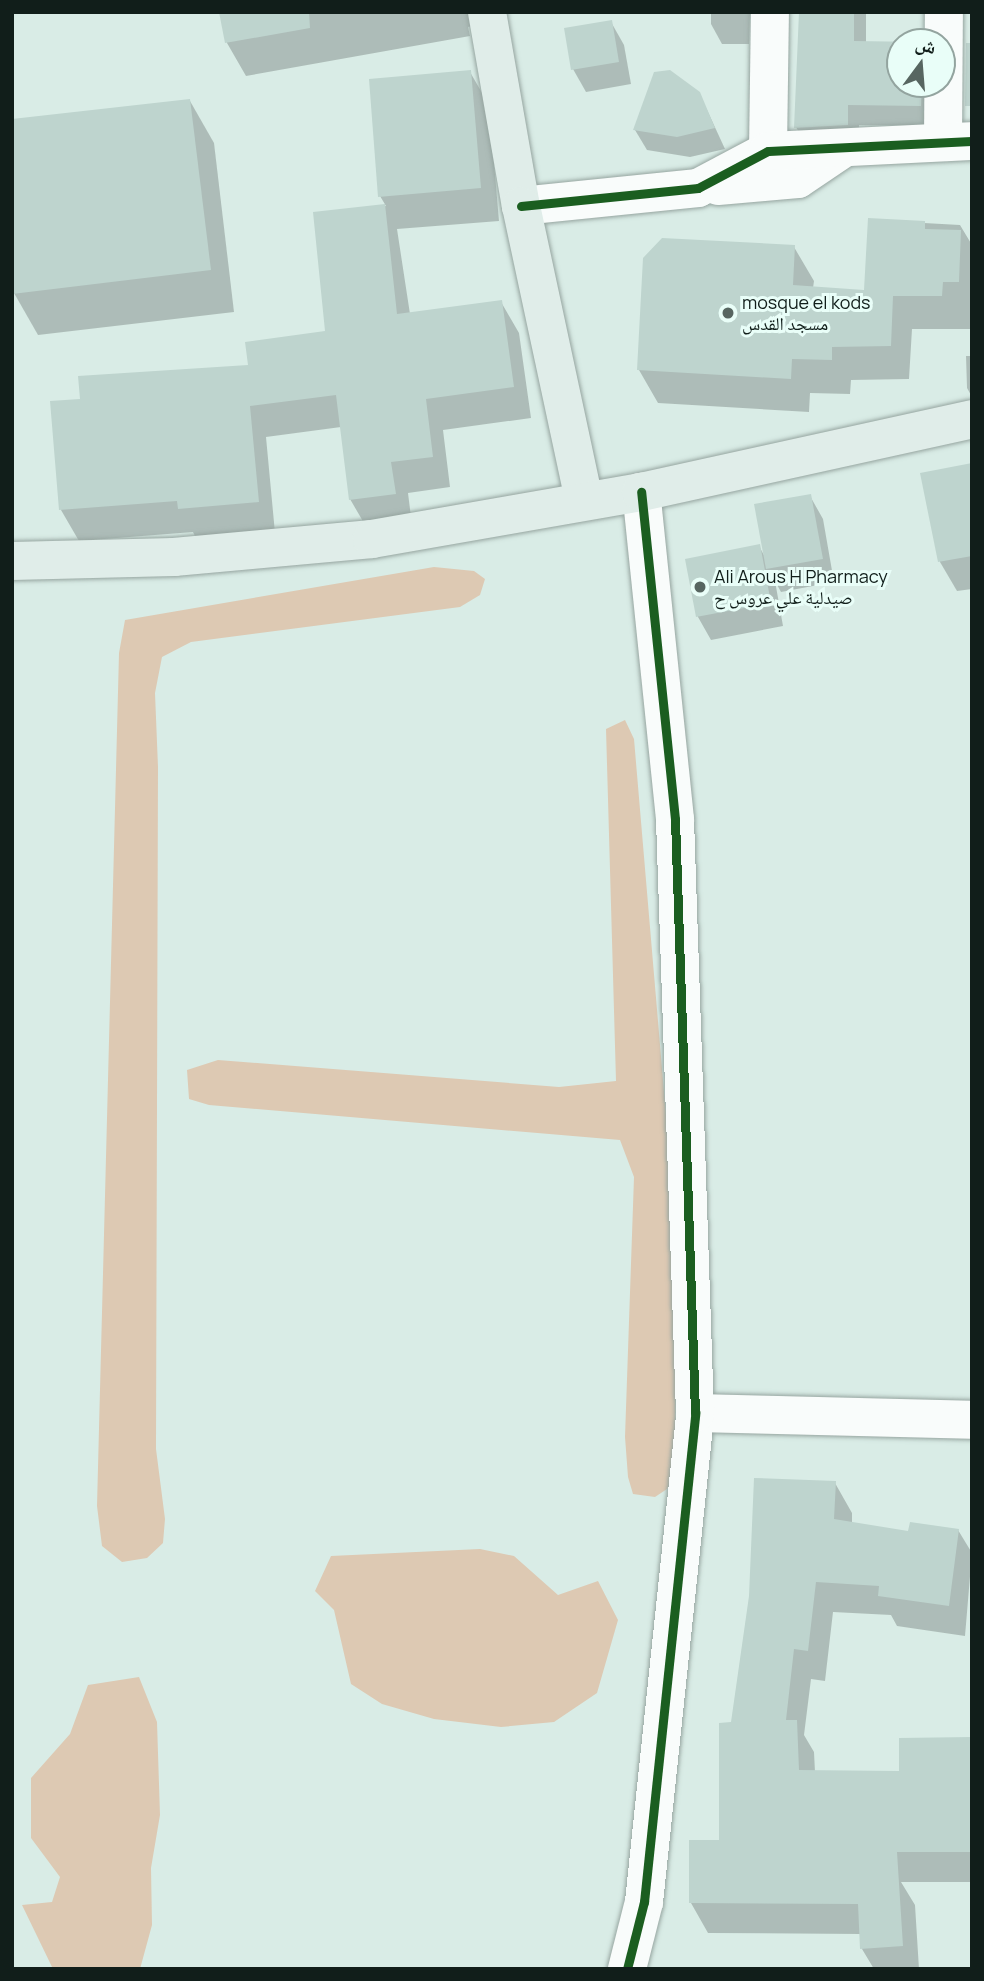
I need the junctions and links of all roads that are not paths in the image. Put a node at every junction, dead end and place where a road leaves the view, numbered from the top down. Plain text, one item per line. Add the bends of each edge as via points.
1 (487, 12) edge
2 (770, 12) edge
3 (944, 12) edge
4 (957, 141) edge
5 (844, 148) junction
6 (768, 151) junction
7 (698, 188) junction
8 (522, 206) junction
9 (972, 419) edge
10 (641, 492) junction
11 (584, 500) junction
12 (12, 561) edge
13 (695, 1413) junction
14 (972, 1420) edge
15 (627, 1969) edge

1 - 8 main road
2 - 6 street
3 - 4 street
4 - 5 street
5 - 6 street
5 - 7 street via 798,179
6 - 7 street
7 - 8 street
8 - 11 main road
9 - 10 main road
10 - 11 main road
10 - 13 street via 675,819
11 - 12 main road via 372,539 174,557
13 - 14 street
13 - 15 street via 643,1902

